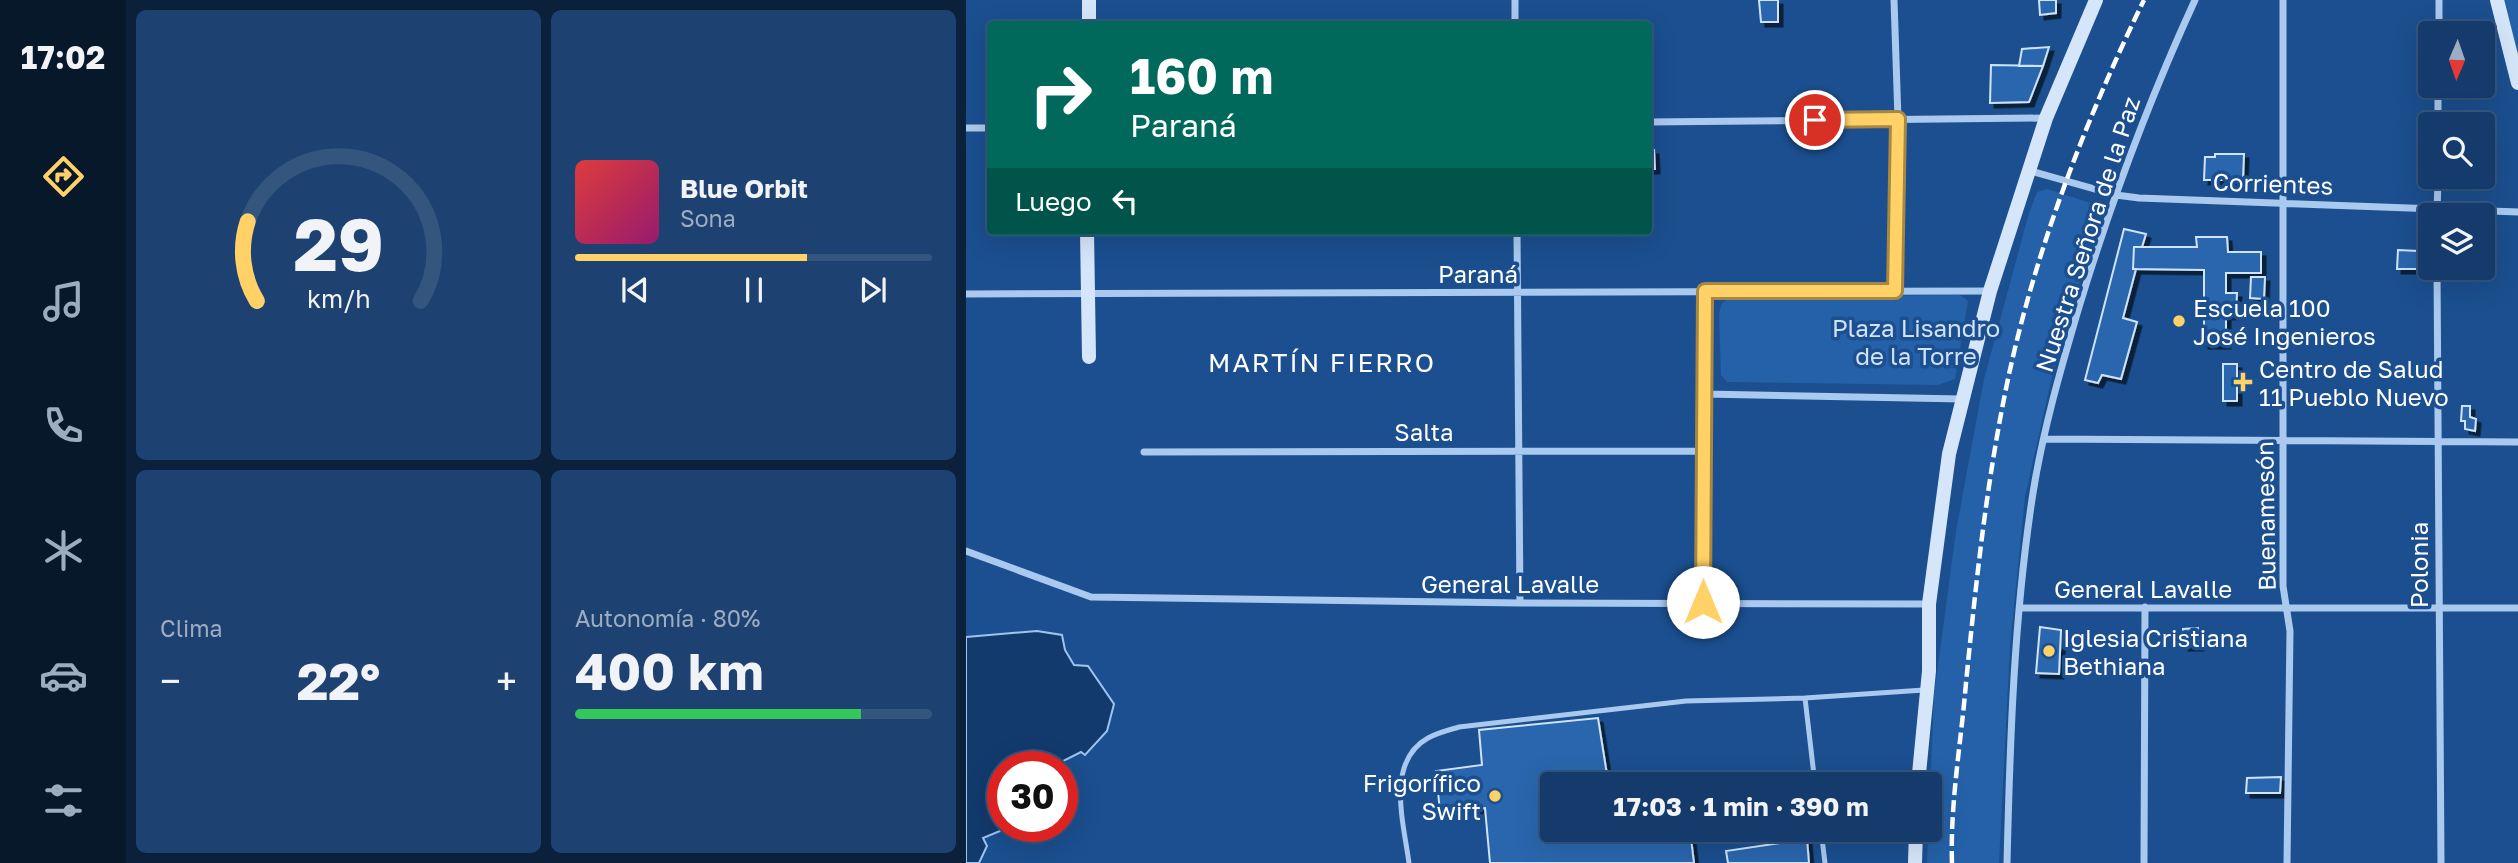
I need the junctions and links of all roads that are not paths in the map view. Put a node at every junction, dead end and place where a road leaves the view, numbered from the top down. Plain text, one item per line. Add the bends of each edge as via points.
1 (1089, 0) edge
2 (1515, 0) edge
3 (1894, 0) edge
4 (2096, 0) edge
5 (2195, 0) edge
6 (2283, 0) edge
7 (2440, 0) edge
8 (2497, 0) edge
9 (1089, 21) edge
10 (1515, 21) edge
11 (2439, 21) edge
12 (2518, 83) edge
13 (2046, 118) junction
14 (1898, 119) junction
15 (1652, 122) edge
16 (966, 128) edge
17 (987, 128) edge
18 (2031, 171) junction
19 (2116, 195) junction
20 (2284, 202) junction
21 (2418, 210) edge
22 (2495, 212) edge
23 (2518, 212) edge
24 (1087, 235) edge
25 (1517, 235) edge
26 (2437, 280) edge
27 (1705, 291) junction
28 (1895, 291) junction
29 (1990, 291) junction
30 (1087, 292) junction
31 (1517, 292) junction
32 (966, 294) edge
33 (1089, 357) dead end
34 (1704, 394) junction
35 (1962, 399) junction
36 (2045, 439) junction
37 (2282, 440) junction
38 (2437, 441) junction
39 (2518, 442) edge
40 (1519, 450) junction
41 (1704, 451) junction
42 (1144, 452) dead end
43 (966, 551) edge
44 (1703, 602) junction
45 (1520, 603) junction
46 (1929, 604) junction
47 (2145, 607) junction
48 (2288, 607) junction
49 (2438, 607) junction
50 (2020, 608) junction
51 (2518, 608) edge
52 (1927, 690) junction
53 (1805, 698) junction
54 (1814, 772) edge
55 (1919, 772) edge
56 (1822, 842) edge
57 (1916, 842) edge
58 (1409, 863) edge
59 (1825, 863) edge
60 (1915, 863) edge
61 (2007, 863) edge
62 (2144, 863) edge
63 (2287, 863) edge
64 (2441, 863) edge

1 - 9 street
2 - 10 street
3 - 14 street
4 - 13 street
5 - 19 street, Nuestra Señora de la Paz via 2157,83
6 - 20 street, Buenamesón
7 - 11 street
8 - 12 street
13 - 14 street
13 - 18 street
14 - 15 street
14 - 28 street
16 - 17 street
18 - 19 street, Corrientes
18 - 29 street
19 - 20 street, Corrientes
19 - 36 street, Nuestra Señora de la Paz via 2064,357
20 - 21 street, Corrientes
20 - 37 street, Buenamesón
22 - 23 street, Corrientes
24 - 30 street
25 - 31 street
26 - 38 street, Polonia
27 - 28 street, Paraná
27 - 31 street, Paraná
27 - 34 street
28 - 29 street, Paraná
29 - 35 street
30 - 31 street, Paraná
30 - 32 street, Paraná
30 - 33 street
31 - 40 street
34 - 35 street
34 - 41 street
35 - 46 street via 1949,454
36 - 37 street
36 - 50 street, Nuestra Señora de la Paz
37 - 38 street
37 - 48 street, Buenamesón via 2283,586
38 - 39 street
38 - 49 street, Polonia
40 - 41 street, Salta
40 - 42 street, Salta
40 - 45 street
41 - 44 street
43 - 45 street, General Lavalle via 1091,597
44 - 45 street, General Lavalle
44 - 46 street, General Lavalle
46 - 52 street
47 - 48 street, General Lavalle
47 - 50 street, General Lavalle
47 - 62 street
48 - 49 street, General Lavalle
48 - 63 street, Buenamesón
49 - 51 street, General Lavalle
49 - 64 street, Polonia
50 - 61 street, Nuestra Señora de la Paz
52 - 53 lane
52 - 55 street
53 - 54 lane
53 - 58 lane via 1686,701 1459,727 1427,738 1407,758 1400,783
56 - 59 lane
57 - 60 street

